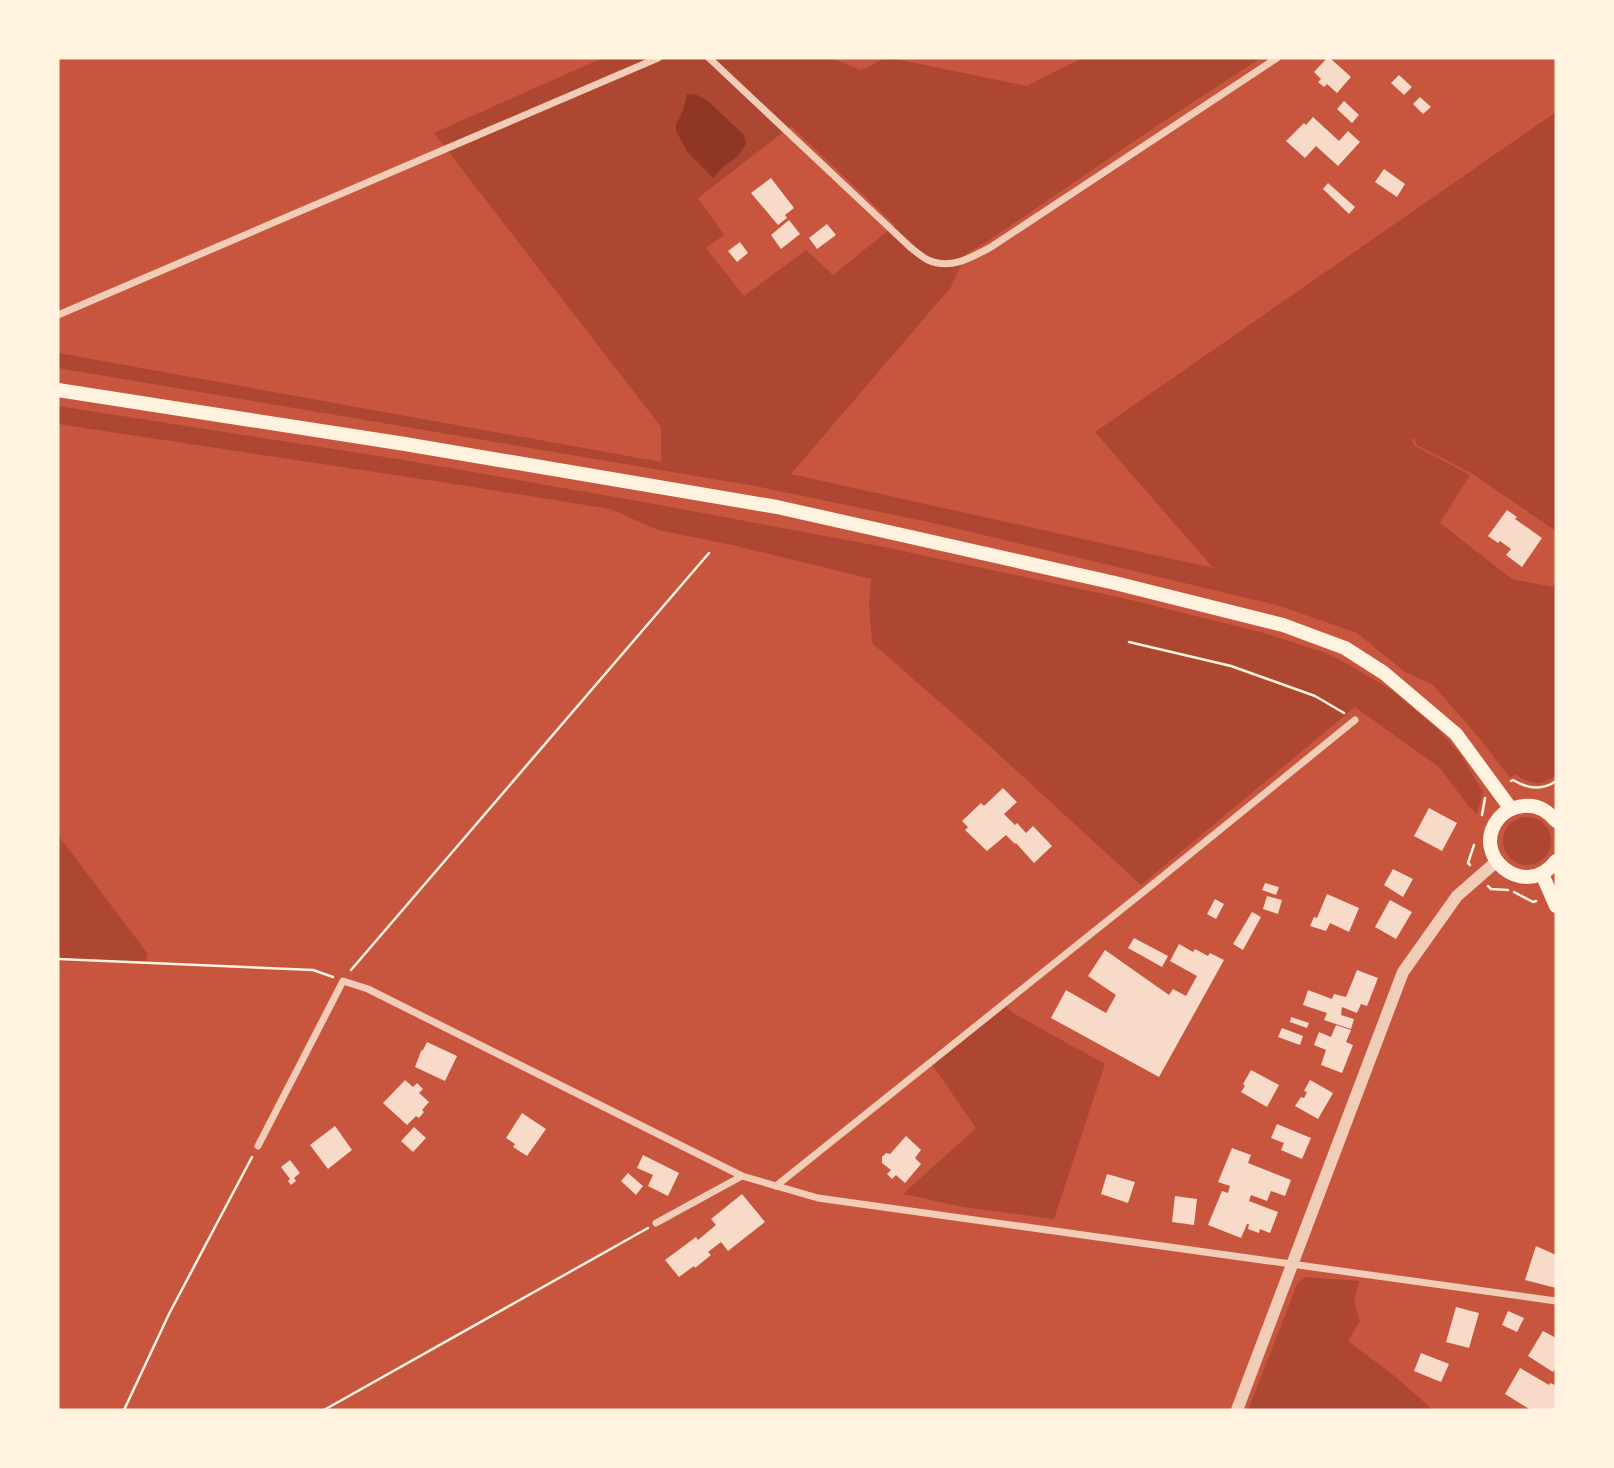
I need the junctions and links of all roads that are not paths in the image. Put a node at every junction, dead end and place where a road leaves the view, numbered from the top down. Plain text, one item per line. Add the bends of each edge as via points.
1 (658, 58) edge
2 (709, 58) edge
3 (1277, 58) edge
4 (58, 315) edge
5 (58, 390) edge
6 (1355, 720) road end
7 (1511, 809) junction
8 (1555, 815) edge
9 (1496, 861) junction
10 (1556, 861) edge
11 (1542, 874) junction
12 (1556, 906) edge
13 (258, 1146) road end
14 (742, 1177) junction
15 (776, 1186) junction
16 (656, 1223) road end
17 (1294, 1264) junction
18 (1556, 1301) edge
19 (1237, 1410) edge

1 - 4 street
2 - 3 street via 910,247 927,260 946,265 991,247
5 - 7 main road via 777,508 1283,625 1345,648 1384,673 1456,734
6 - 15 street
7 - 8 main road via 1528,805
7 - 9 main road via 1502,814 1492,832
9 - 11 main road via 1522,877
9 - 17 street via 1457,896 1403,972
10 - 11 main road
11 - 12 main road
13 - 14 street via 343,981 380,995
14 - 15 street
14 - 16 street
15 - 17 street via 818,1198
17 - 18 street
17 - 19 street

